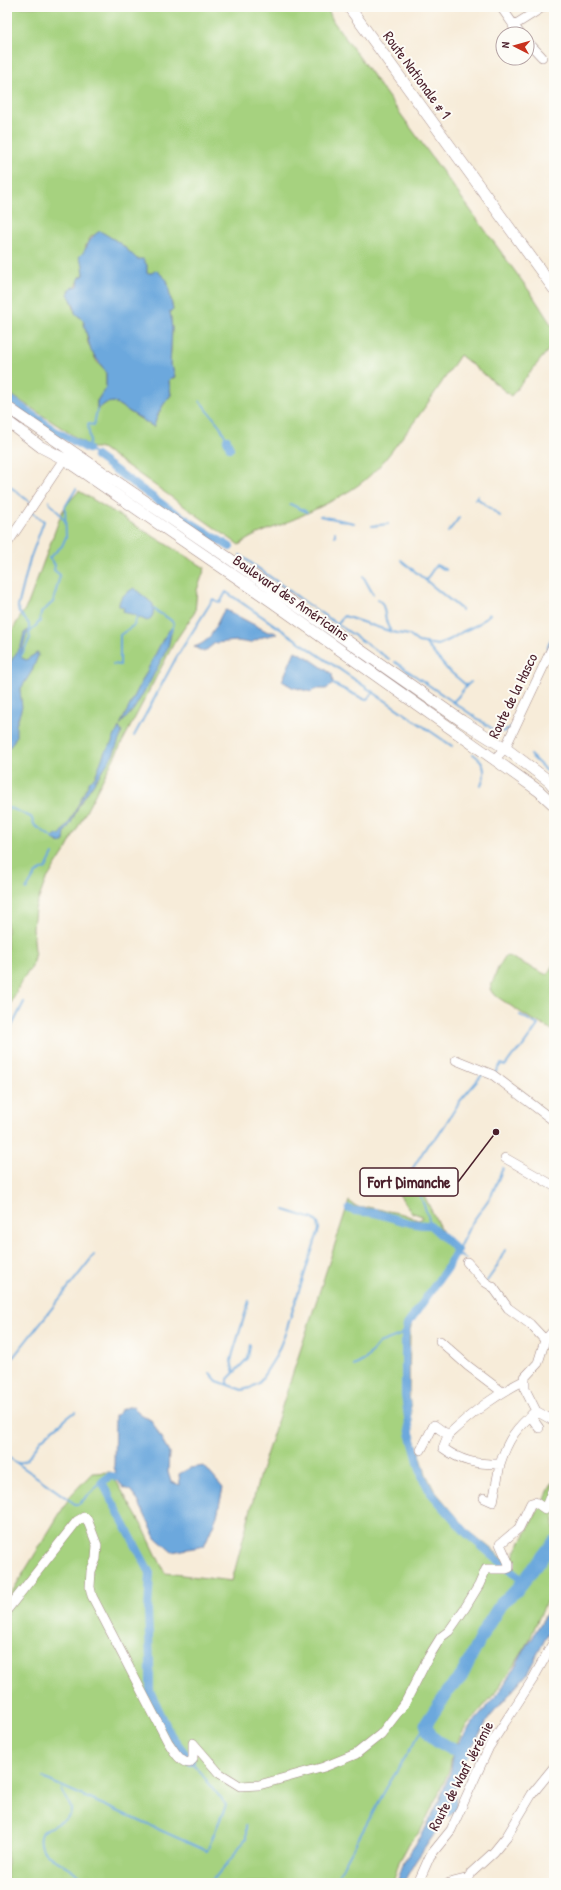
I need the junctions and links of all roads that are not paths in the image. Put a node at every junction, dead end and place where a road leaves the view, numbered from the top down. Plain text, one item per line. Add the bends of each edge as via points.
1 (349, 7) edge
2 (501, 7) edge
3 (543, 7) edge
4 (513, 26) joint
5 (535, 50) edge
6 (542, 57) dead end
7 (554, 289) edge
8 (7, 407) edge
9 (7, 421) edge
10 (64, 459) junction
11 (7, 544) edge
12 (554, 644) edge
13 (505, 748) junction
14 (495, 759) junction
15 (554, 788) edge
16 (554, 805) edge
17 (456, 1060) dead end
18 (554, 1121) edge
19 (505, 1158) dead end
20 (554, 1186) edge
21 (467, 1262) dead end
22 (554, 1330) edge
23 (546, 1340) junction
24 (440, 1341) dead end
25 (525, 1380) junction
26 (501, 1392) junction
27 (534, 1412) junction
28 (554, 1421) edge
29 (539, 1428) dead end
30 (449, 1433) junction
31 (421, 1450) dead end
32 (500, 1464) junction
33 (554, 1486) edge
34 (484, 1498) dead end
35 (7, 1610) edge
36 (554, 1641) edge
37 (554, 1767) edge
38 (472, 1880) edge
39 (421, 1881) edge
40 (449, 1883) edge

1 - 7 main road, Route Nationale # 1
2 - 4 street
3 - 4 street
5 - 6 street
8 - 13 main road, Boulevard des Américains via 462,721
9 - 10 main road, Boulevard des Américains via 41,447
10 - 11 street
10 - 14 main road, Boulevard des Américains
12 - 13 street, Route de la Hasco
13 - 14 street, Route de la Hasco
13 - 15 main road, Boulevard des Américains via 549,781
14 - 16 main road, Boulevard des Américains
17 - 18 street via 493,1075
19 - 20 street
21 - 23 street via 493,1287 508,1308
22 - 23 street
23 - 25 street via 538,1363
24 - 26 street
25 - 26 street
25 - 27 street via 525,1389
26 - 30 street
27 - 28 street
27 - 29 street via 534,1421
27 - 32 street via 513,1434 505,1447
30 - 31 street via 434,1426
30 - 32 street via 443,1448 452,1454 462,1460 481,1464
32 - 34 street via 493,1502
33 - 35 street via 545,1509 535,1502 531,1503 519,1528 500,1544 509,1568 486,1569 466,1608 441,1638 405,1703 381,1734 356,1754 324,1767 259,1785 240,1786 218,1773 194,1743 193,1759 186,1763 168,1742 92,1596 91,1571 97,1545 87,1519 84,1517 77,1521
36 - 39 street, Route de Waaf Jérémie via 489,1747 451,1830 430,1856
37 - 38 street via 532,1794 507,1836 471,1874
38 - 40 street

